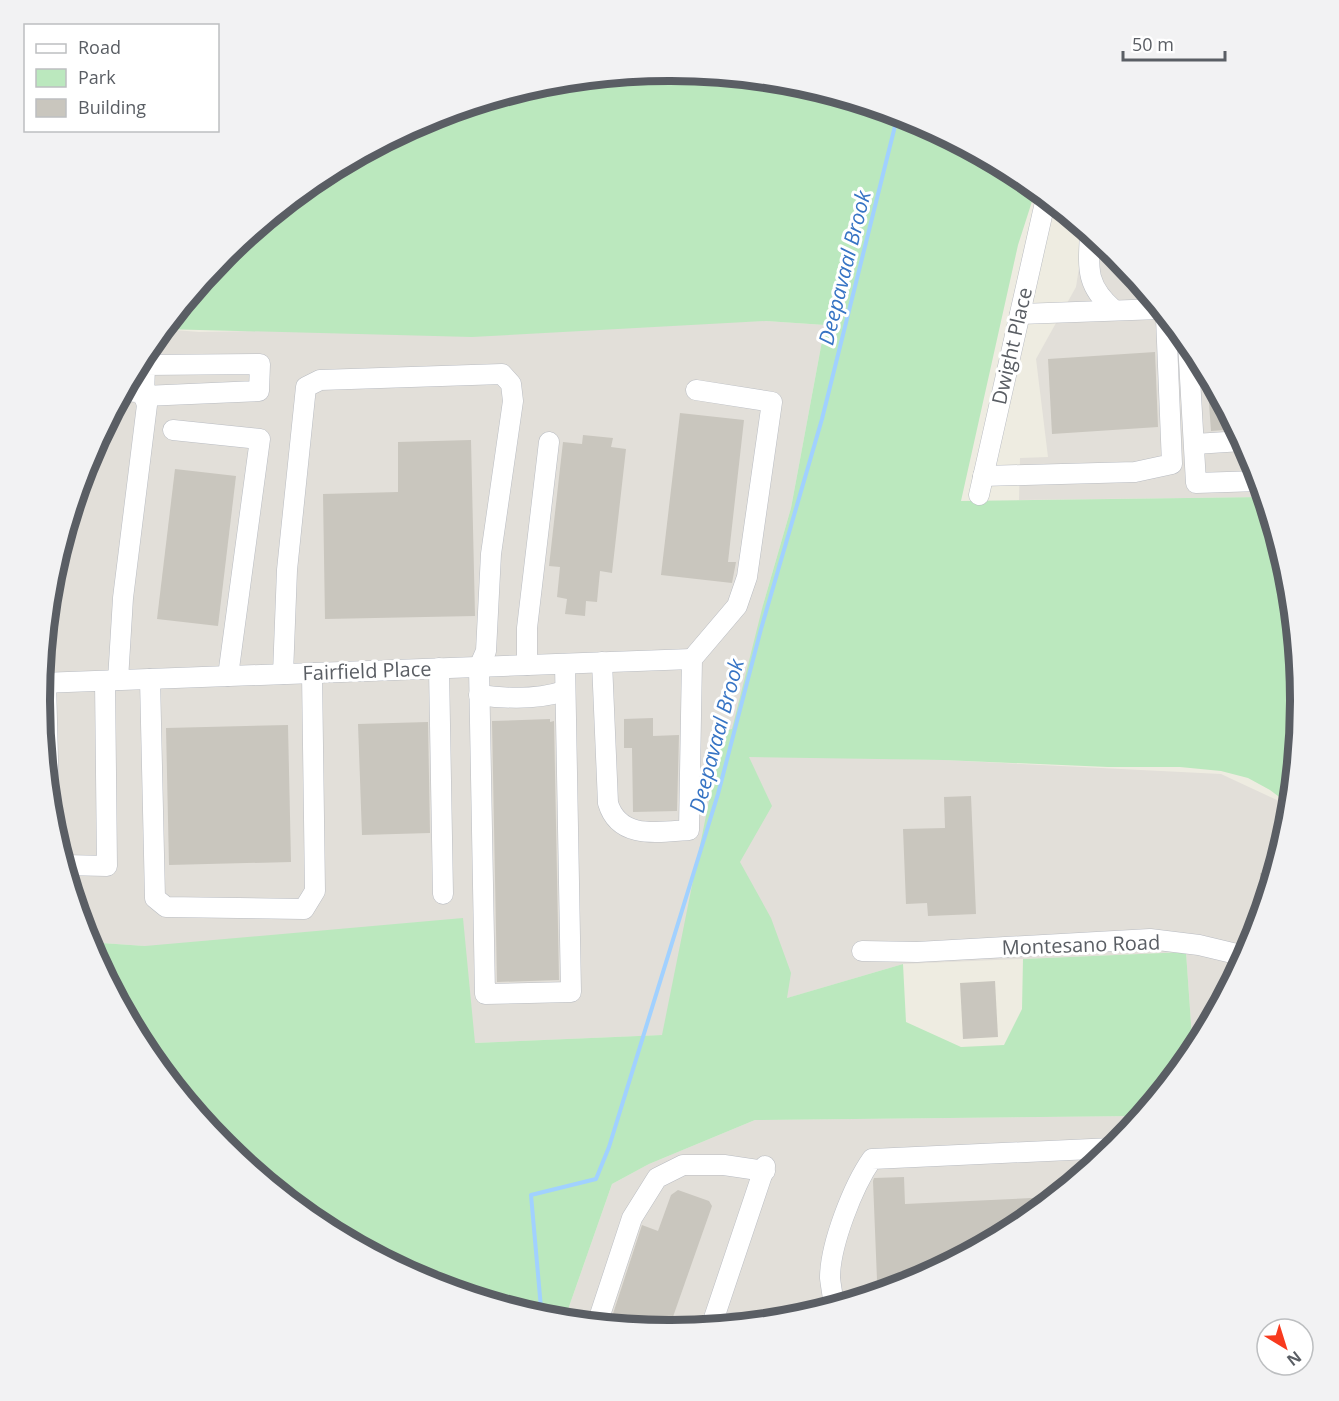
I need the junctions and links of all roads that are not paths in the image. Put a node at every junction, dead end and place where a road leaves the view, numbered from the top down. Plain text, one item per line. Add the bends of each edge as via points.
1 (1044, 207) edge
2 (1089, 245) edge
3 (1150, 309) edge
4 (1114, 310) junction
5 (1020, 314) junction
6 (1167, 331) edge
7 (1189, 363) edge
8 (148, 366) edge
9 (145, 371) edge
10 (696, 390) dead end
11 (132, 392) edge
12 (144, 396) junction
13 (173, 430) dead end
14 (549, 442) dead end
15 (1233, 442) edge
16 (1195, 444) junction
17 (1249, 481) edge
18 (692, 659) junction
19 (602, 662) junction
20 (565, 663) junction
21 (527, 665) junction
22 (478, 667) junction
23 (439, 668) junction
24 (312, 673) junction
25 (283, 674) junction
26 (228, 676) junction
27 (150, 679) junction
28 (112, 681) junction
29 (50, 683) edge
30 (564, 691) junction
31 (479, 695) junction
32 (72, 865) edge
33 (443, 894) dead end
34 (862, 951) dead end
35 (1235, 954) edge
36 (1098, 1149) edge
37 (833, 1298) edge
38 (600, 1316) edge
39 (714, 1319) edge

1 - 5 street, Dwight Place
2 - 4 street via 1088,274 1099,298
3 - 4 street
4 - 5 street
5 - 6 street, Dwight Place via 981,486 1135,472 1172,464
7 - 16 street
8 - 12 street via 260,364 259,391
9 - 12 street
10 - 18 street via 772,402 747,577 737,606
11 - 12 street
12 - 28 street via 147,405
13 - 26 street via 260,439
14 - 21 street via 527,628
15 - 16 street
16 - 17 street via 1196,483
18 - 19 street, Fairfield Place
18 - 19 street via 689,830 666,831 629,831 610,813
19 - 20 street, Fairfield Place
20 - 21 street, Fairfield Place
20 - 30 street
21 - 22 street, Fairfield Place
22 - 23 street, Fairfield Place
22 - 25 street via 486,651 491,554 513,401 511,384 502,374 320,380 306,387 287,570
22 - 31 street
23 - 24 street, Fairfield Place
23 - 33 street
24 - 25 street, Fairfield Place
24 - 27 street via 315,891 304,909 166,907 155,898
25 - 26 street, Fairfield Place
26 - 27 street, Fairfield Place
27 - 28 street, Fairfield Place
28 - 29 street, Fairfield Place
28 - 32 street via 107,867
30 - 31 street via 546,697
30 - 31 street via 571,992 485,994
34 - 35 street, Montesano Road via 917,952 1150,939
36 - 37 street via 872,1159 852,1200 834,1253 830,1277
38 - 39 street via 632,1218 657,1178 683,1166 765,1169

